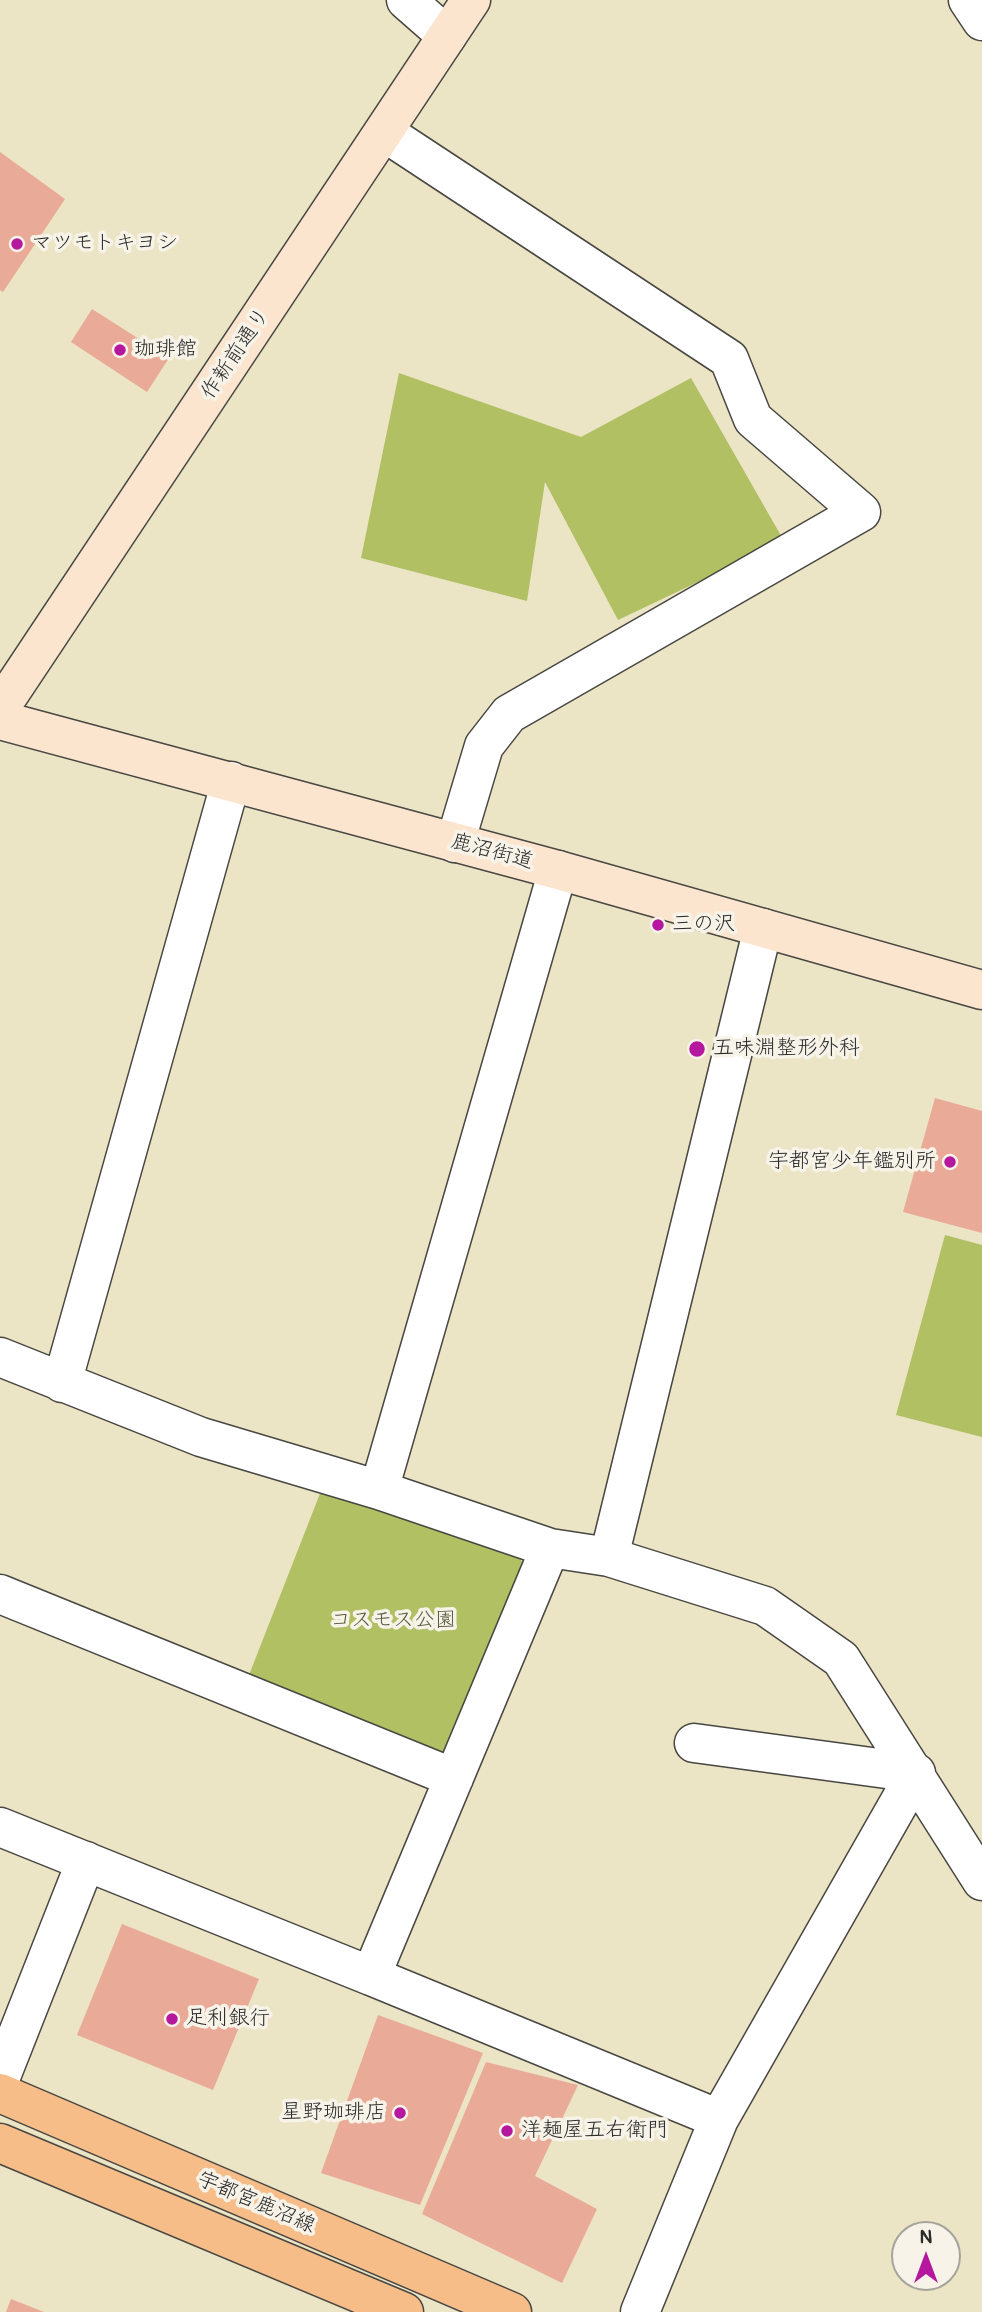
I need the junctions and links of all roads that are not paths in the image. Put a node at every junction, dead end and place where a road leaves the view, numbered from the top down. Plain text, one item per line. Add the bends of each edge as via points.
1 (406, 0) edge
2 (471, 0) edge
3 (968, 0) edge
4 (982, 21) edge
5 (447, 36) junction
6 (384, 132) junction
7 (0, 708) edge
8 (0, 719) edge
9 (231, 781) junction
10 (456, 843) junction
11 (558, 870) junction
12 (763, 928) junction
13 (982, 990) edge
14 (0, 1357) edge
15 (62, 1383) junction
16 (379, 1490) junction
17 (551, 1548) junction
18 (609, 1557) junction
19 (0, 1594) edge
20 (694, 1743) dead end
21 (916, 1773) junction
22 (454, 1777) junction
23 (0, 1826) edge
24 (86, 1861) junction
25 (982, 1881) edge
26 (371, 1976) junction
27 (0, 2079) edge
28 (0, 2093) edge
29 (719, 2119) junction
30 (0, 2143) edge
31 (493, 2308) edge
32 (404, 2312) edge
33 (640, 2312) edge

1 - 5 street
2 - 5 street, 作新前通り
3 - 4 street
5 - 6 street, 作新前通り
6 - 7 street, 作新前通り
6 - 10 street via 729,359 753,419 861,512 509,714 484,746
8 - 9 street, 鹿沼街道
9 - 10 street, 鹿沼街道
9 - 15 street
10 - 11 street, 鹿沼街道
11 - 12 street, 鹿沼街道
11 - 16 street
12 - 13 street, 鹿沼街道
12 - 18 street
14 - 15 street
15 - 16 street via 201,1437
16 - 17 street
17 - 18 street
17 - 22 street
18 - 21 street via 765,1606 841,1659
19 - 22 street
20 - 21 street
21 - 25 street
21 - 29 street
22 - 26 street
23 - 24 street
24 - 26 street
24 - 27 street
26 - 29 street
28 - 31 main road, 宇都宮鹿沼線
29 - 33 street
30 - 32 main road, 宇都宮鹿沼線

